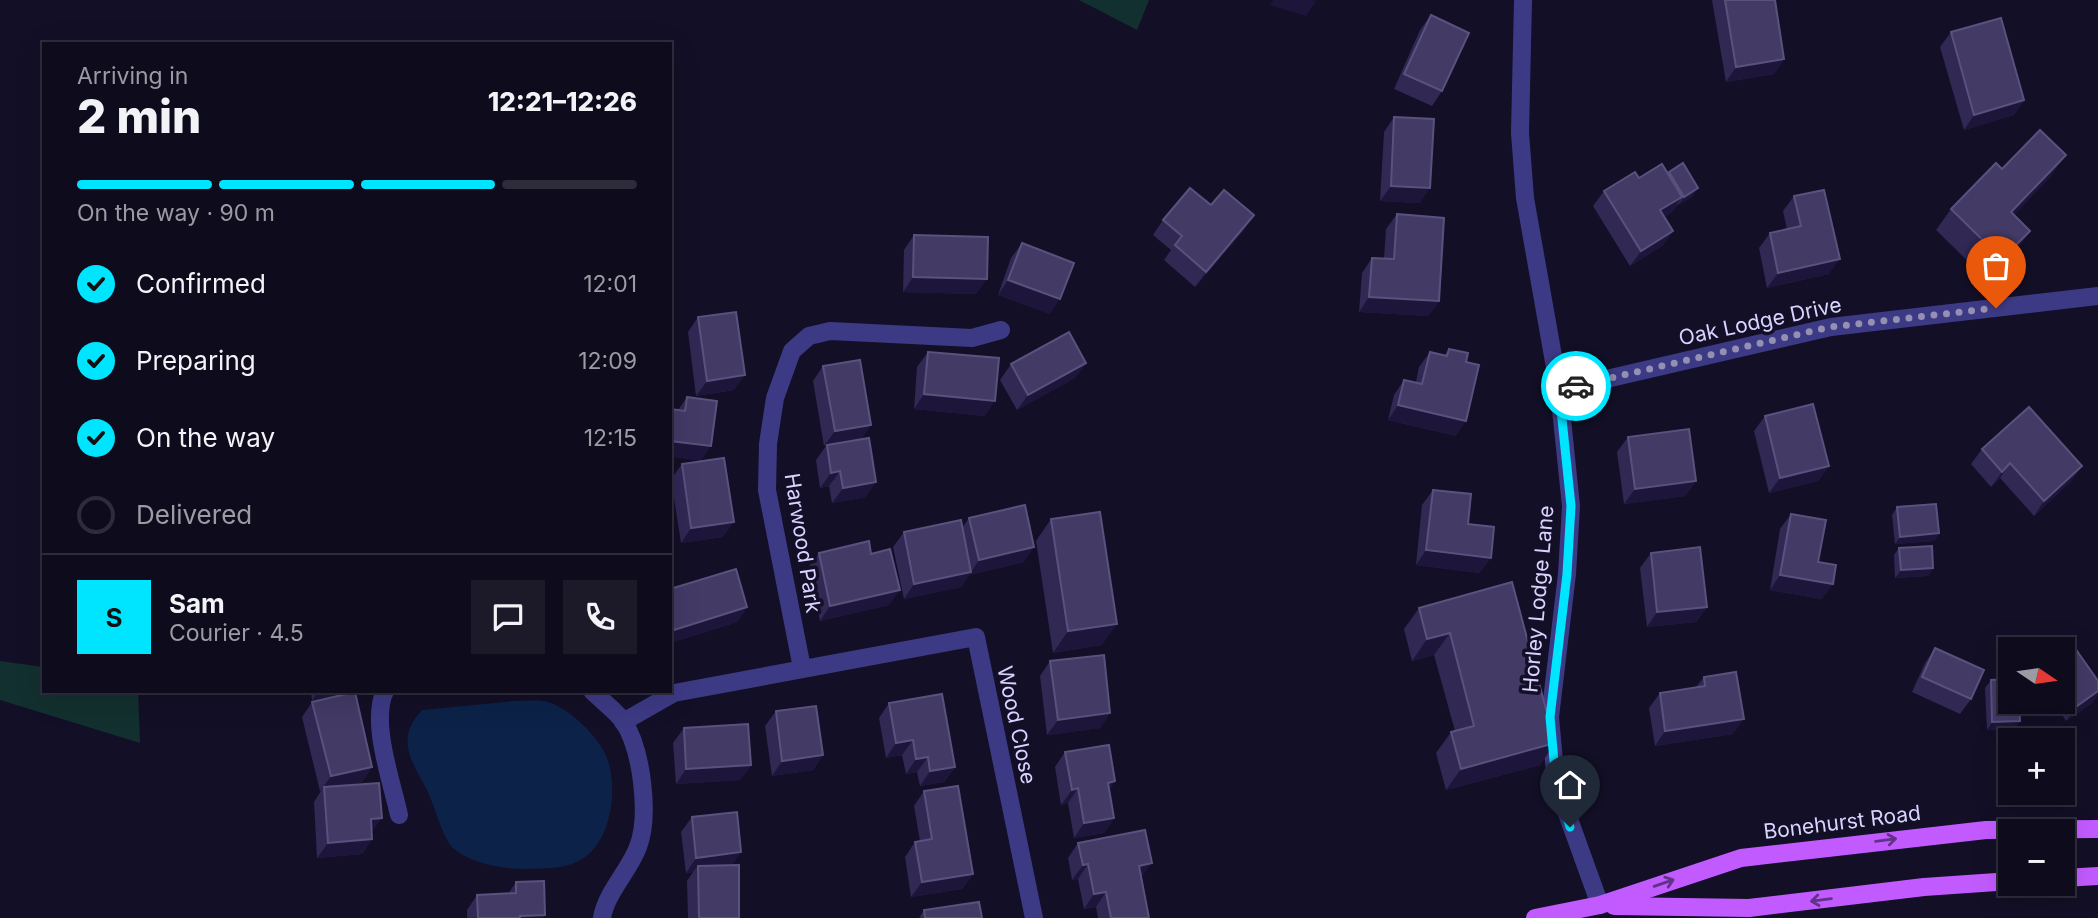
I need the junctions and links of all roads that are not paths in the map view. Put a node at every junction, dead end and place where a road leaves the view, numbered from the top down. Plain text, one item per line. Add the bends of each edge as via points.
1 (1524, 0) edge
2 (2098, 296) edge
3 (1001, 330) dead end
4 (1559, 390) junction
5 (802, 668) junction
6 (385, 693) edge
7 (594, 693) edge
8 (623, 722) junction
9 (399, 815) dead end
10 (2098, 830) edge
11 (2098, 876) edge
12 (2075, 877) edge
13 (1998, 882) edge
14 (1600, 905) junction
15 (602, 918) edge
16 (1034, 918) edge
17 (1535, 918) edge

1 - 4 street, Horley Lodge Lane via 1520,133 1525,198
2 - 4 street, Oak Lodge Drive via 1830,327
3 - 5 street, Harwood Park via 972,338 831,331 809,336 792,351 775,398 767,490
4 - 14 street, Horley Lodge Lane via 1571,506 1550,717 1556,783
5 - 8 street via 674,693
5 - 16 street, Wood Close via 976,637
6 - 9 street via 382,743
7 - 8 street
8 - 15 street via 639,762 644,802 639,844 604,906
14 -> 10 main road, Bonehurst Road via 1741,858 1986,830
11 - 12 main road
13 -> 14 main road, Bonehurst Road via 1749,908
14 - 17 main road, Bonehurst Road

